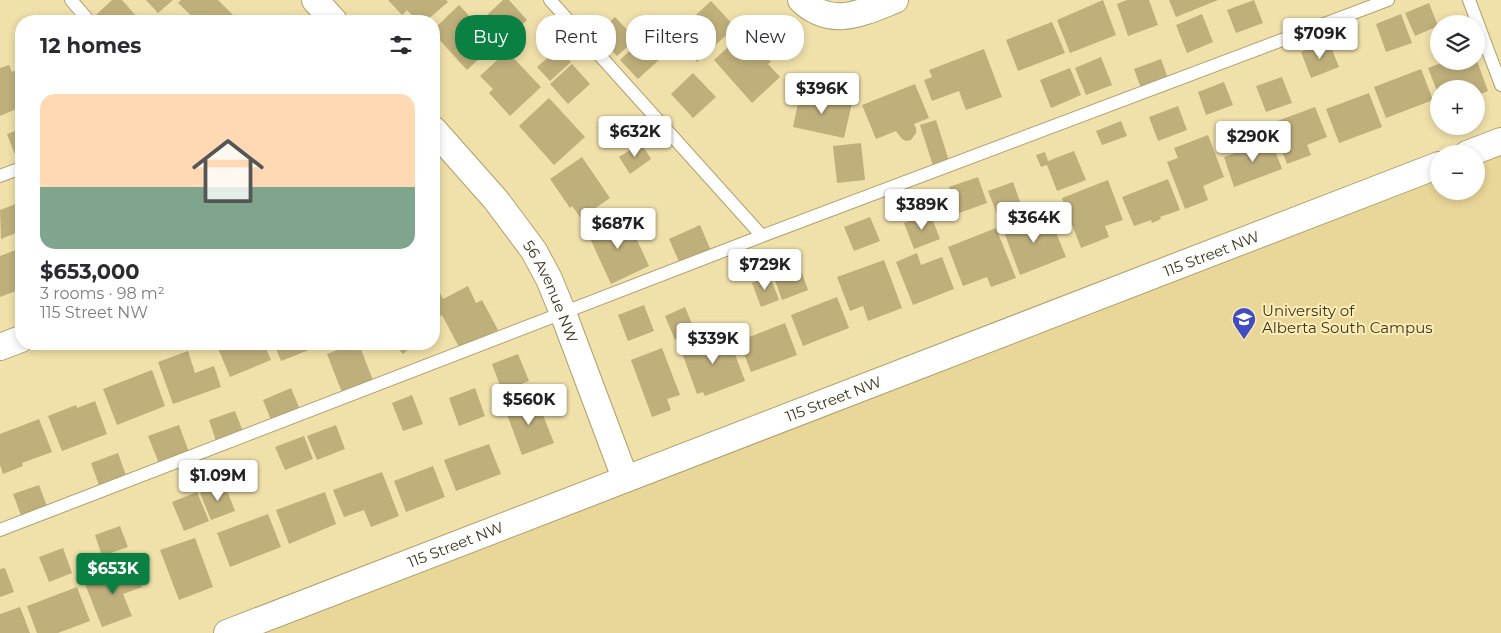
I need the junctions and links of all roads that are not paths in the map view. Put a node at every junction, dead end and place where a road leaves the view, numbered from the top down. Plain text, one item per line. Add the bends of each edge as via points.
1 (71, 0) edge
2 (315, 0) edge
3 (550, 0) edge
4 (801, 0) edge
5 (895, 0) edge
6 (1388, 0) edge
7 (1469, 0) edge
8 (84, 15) edge
9 (329, 15) edge
10 (1501, 85) edge
11 (440, 137) edge
12 (1501, 141) edge
13 (1485, 147) edge
14 (1430, 168) edge
15 (15, 170) edge
16 (0, 176) edge
17 (762, 236) junction
18 (563, 313) junction
19 (15, 341) edge
20 (0, 347) edge
21 (625, 478) junction
22 (0, 530) edge
23 (227, 633) edge

1 - 8 lane
2 - 9 street
3 - 17 lane
4 - 5 street via 815,11 841,17
6 - 17 lane
7 - 10 lane
11 - 18 street, 56 Avenue NW via 522,232 549,279
12 - 13 street
14 - 21 street, 115 Street NW
15 - 16 lane
17 - 18 lane
18 - 21 street, 56 Avenue NW
18 - 22 lane
19 - 20 street
21 - 23 street, 115 Street NW

